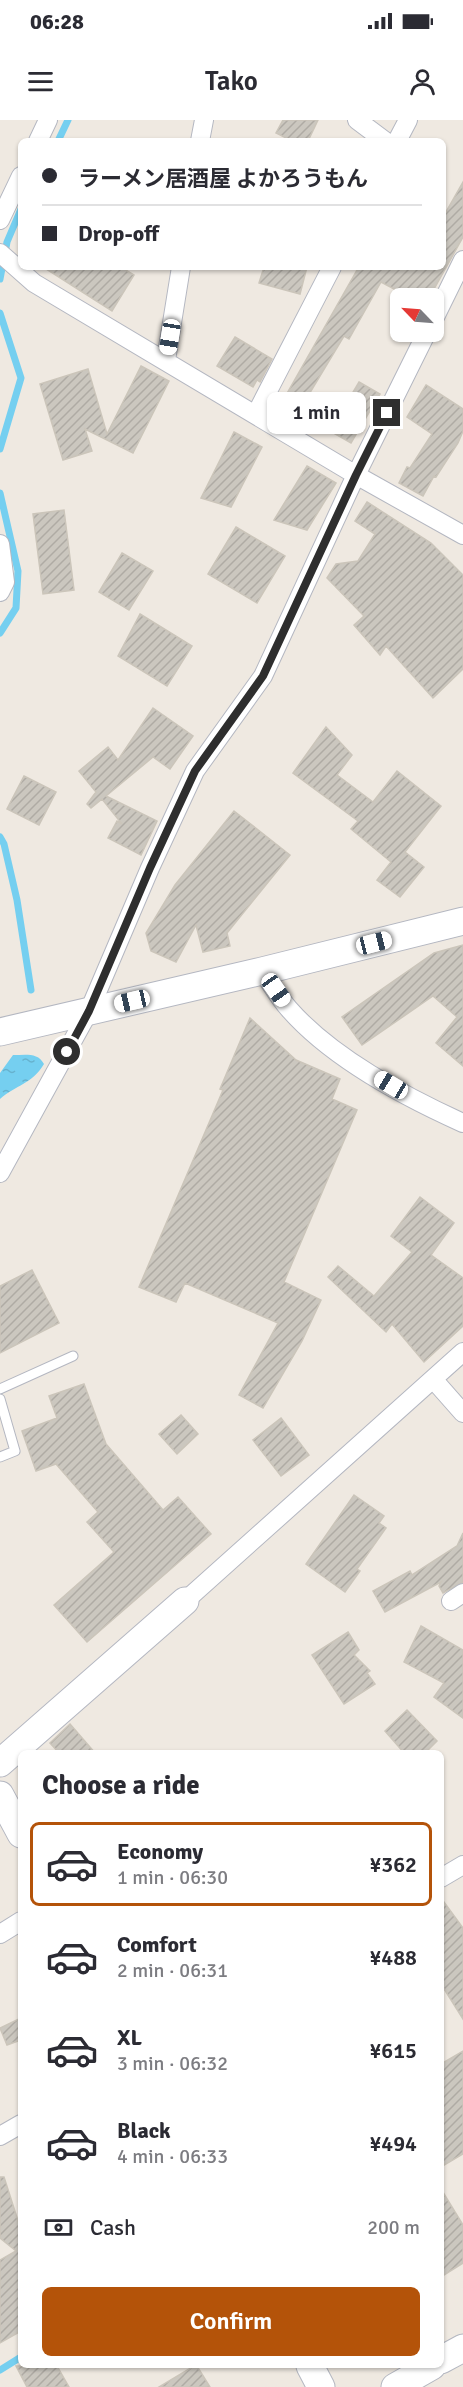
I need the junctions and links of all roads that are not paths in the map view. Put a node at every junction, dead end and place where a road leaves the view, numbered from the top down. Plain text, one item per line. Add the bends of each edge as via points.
1 (48, 120) edge
2 (204, 120) edge
3 (357, 120) edge
4 (408, 120) edge
5 (39, 138) edge
6 (201, 138) edge
7 (381, 138) edge
8 (399, 138) edge
9 (18, 182) edge
10 (0, 220) edge
11 (0, 253) edge
12 (463, 260) edge
13 (18, 269) edge
14 (19, 270) edge
15 (181, 270) edge
16 (330, 270) edge
17 (444, 299) edge
18 (422, 342) edge
19 (166, 360) junction
20 (256, 414) junction
21 (356, 475) junction
22 (463, 535) edge
23 (0, 546) edge
24 (0, 592) edge
25 (463, 921) edge
26 (262, 971) junction
27 (89, 1011) junction
28 (0, 1032) edge
29 (463, 1123) edge
30 (0, 1173) edge
31 (463, 1352) edge
32 (73, 1356) dead end
33 (433, 1378) junction
34 (0, 1389) edge
35 (0, 1399) edge
36 (463, 1413) edge
37 (0, 1457) edge
38 (185, 1601) joint
39 (0, 1763) edge
40 (0, 1795) edge
41 (18, 1828) edge
42 (463, 1865) edge
43 (444, 1876) edge
44 (18, 1923) edge
45 (0, 1934) edge
46 (18, 2126) edge
47 (0, 2136) edge
48 (463, 2348) edge
49 (444, 2358) edge
50 (311, 2368) edge
51 (428, 2368) edge
52 (321, 2387) edge
53 (395, 2387) edge

1 - 5 street
2 - 6 street
3 - 7 street
4 - 8 street
9 - 10 street
11 - 13 street
12 - 17 street
14 - 19 street via 34,283
15 - 19 street
16 - 20 street
18 - 21 street
19 - 20 street
20 - 21 street
21 - 22 street
21 - 27 street via 263,676 195,771
23 - 24 street via 5,582
25 - 26 main road
26 - 27 main road
26 - 29 street via 289,1009 337,1053 427,1107
27 - 28 main road
27 - 30 street
31 - 33 street
32 - 34 lane
33 - 36 street
33 - 38 street
35 - 37 lane via 15,1451
38 - 39 main road
40 - 41 main road
42 - 43 street
44 - 45 street
46 - 47 street
48 - 49 main road
50 - 52 main road
51 - 53 main road

